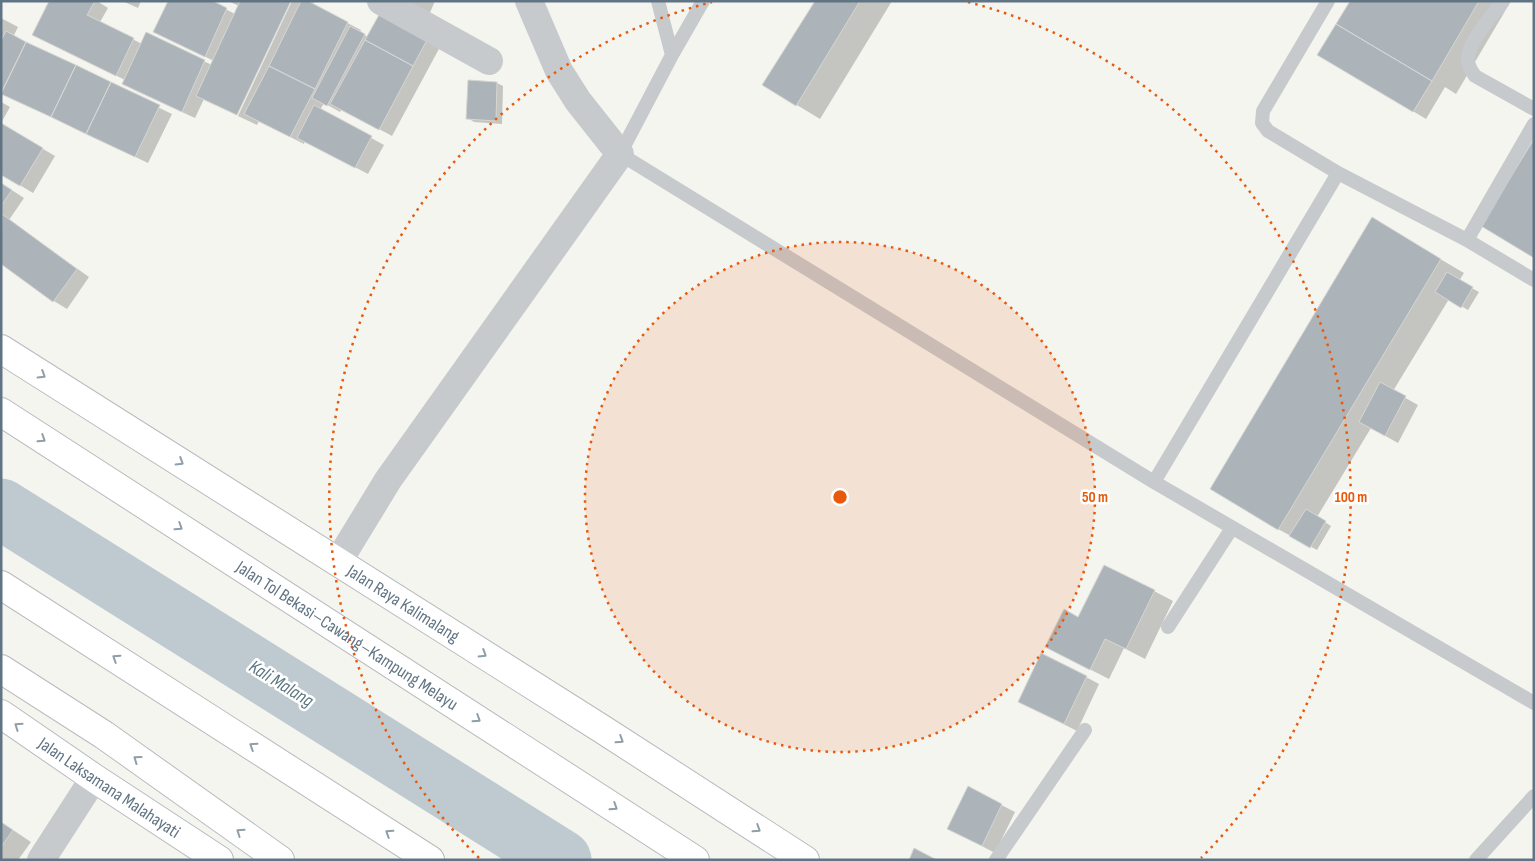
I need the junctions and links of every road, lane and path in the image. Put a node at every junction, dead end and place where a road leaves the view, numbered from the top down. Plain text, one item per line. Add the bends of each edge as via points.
1 (381, 1) edge
2 (529, 1) edge
3 (658, 1) edge
4 (703, 1) edge
5 (1328, 1) edge
6 (1503, 1) edge
7 (672, 55) junction
8 (489, 61) dead end
9 (1534, 109) edge
10 (1534, 124) edge
11 (620, 154) junction
12 (1338, 173) junction
13 (1467, 240) junction
14 (1534, 280) edge
15 (1, 348) edge
16 (1, 412) edge
17 (1154, 482) junction
18 (1232, 528) junction
19 (338, 562) junction
20 (1, 585) edge
21 (1168, 627) dead end
22 (1, 669) edge
23 (1534, 703) edge
24 (1, 714) edge
25 (1085, 730) dead end
26 (94, 778) junction
27 (1534, 796) edge
28 (41, 860) edge
29 (219, 860) edge
30 (280, 860) edge
31 (430, 860) edge
32 (695, 860) edge
33 (805, 860) edge
34 (996, 860) edge
35 (1476, 860) edge

1 - 8 street
2 - 11 street via 559,71
3 - 7 lane
4 - 7 lane
5 - 12 lane via 1263,112 1262,123 1268,130
6 - 9 lane via 1470,47 1469,68 1475,76
7 - 11 lane
10 - 13 lane
11 - 17 lane
11 - 19 street via 388,480
12 - 13 lane
12 - 17 lane
13 - 14 lane
15 -> 19 main road, Jalan Raya Kalimalang
16 -> 32 main road, Jalan Tol Bekasi–Cawang–Kampung Melayu
17 - 18 lane
18 - 21 lane
18 - 23 lane
19 -> 33 main road, Jalan Raya Kalimalang
31 -> 20 main road
30 -> 22 main road via 104,735
26 -> 24 main road, Jalan Laksamana Malahayati
25 - 34 lane
26 - 28 street
26 - 29 main road, Jalan Laksamana Malahayati
27 - 35 lane

